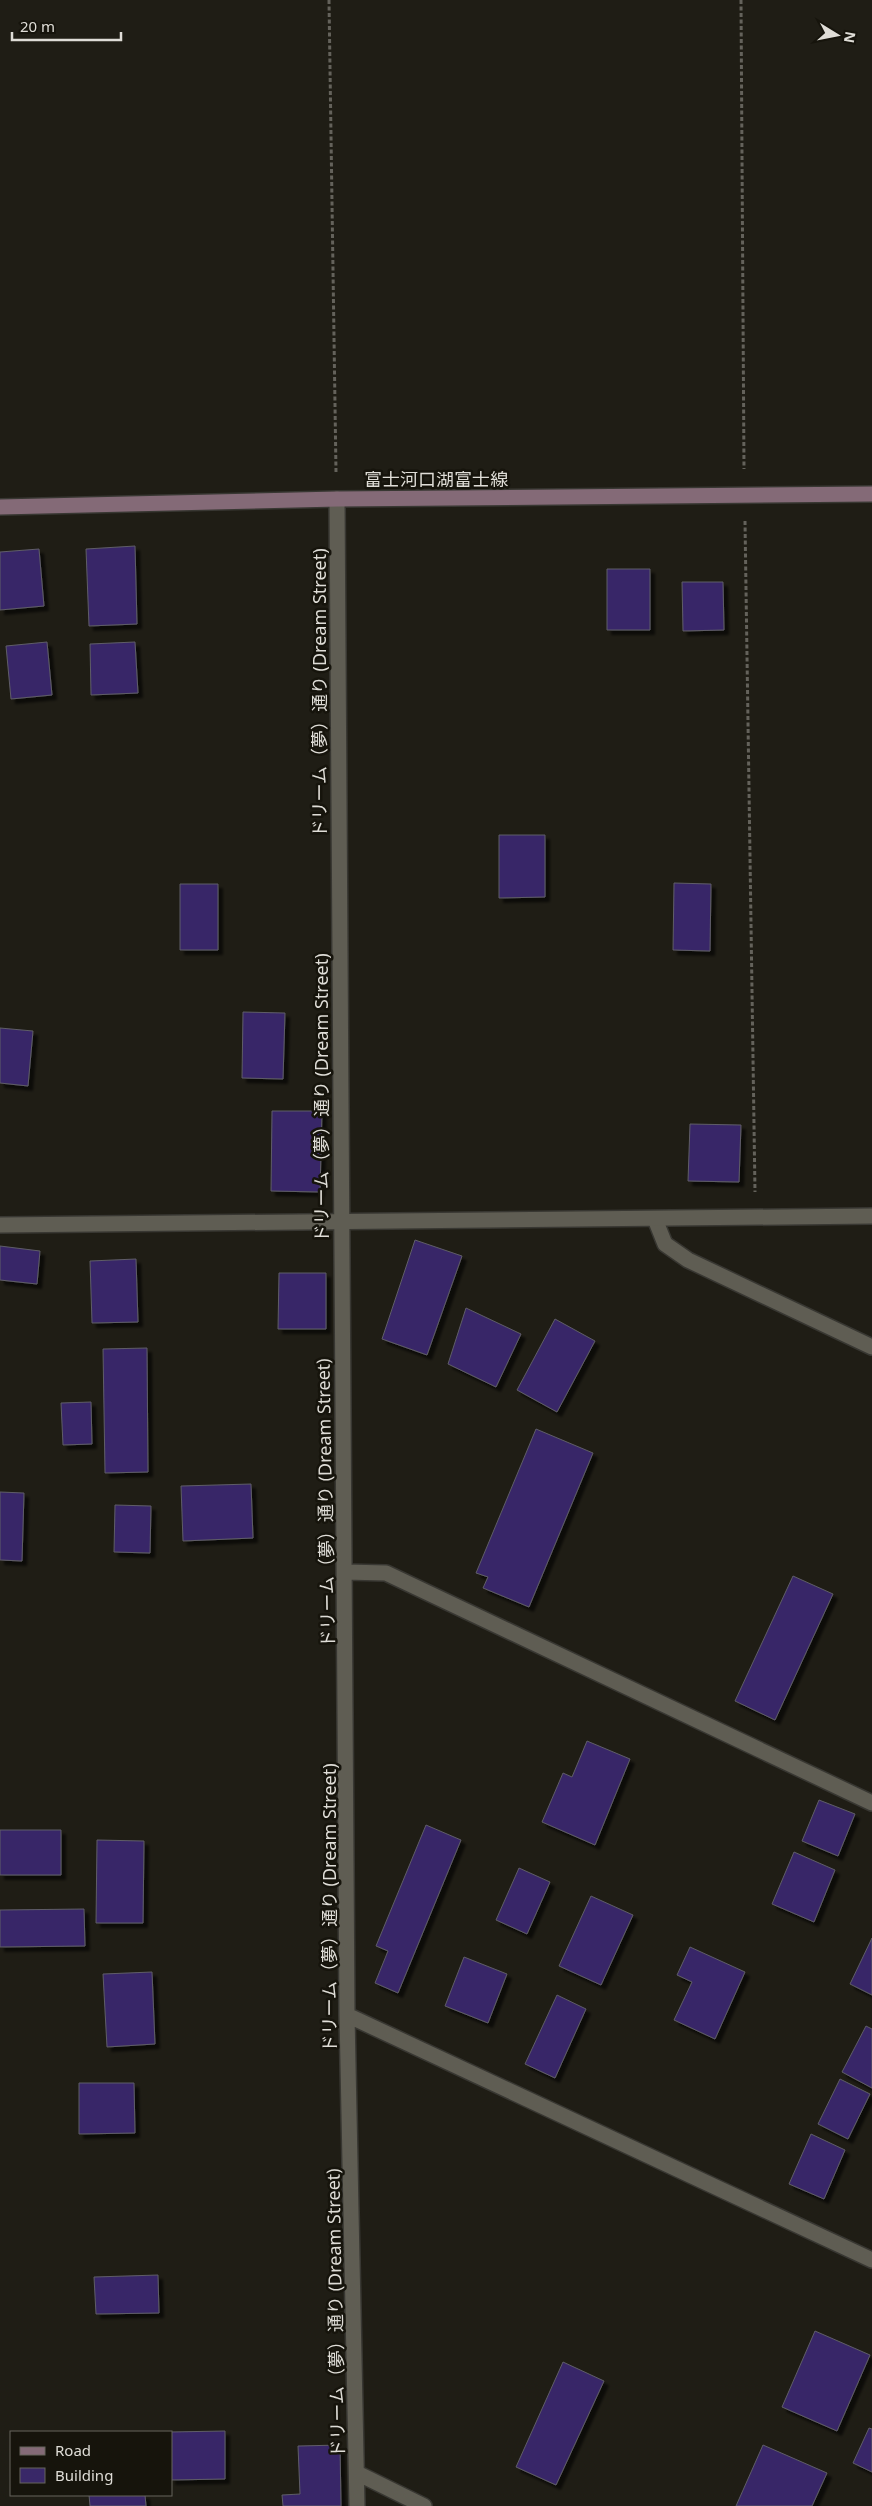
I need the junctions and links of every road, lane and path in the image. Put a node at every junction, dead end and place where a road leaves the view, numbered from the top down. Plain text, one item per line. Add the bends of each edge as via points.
1 (329, 0) edge
2 (741, 0) edge
3 (872, 494) edge
4 (745, 496) junction
5 (337, 499) junction
6 (0, 507) edge
7 (872, 1216) edge
8 (755, 1218) junction
9 (655, 1219) junction
10 (341, 1222) junction
11 (0, 1225) edge
12 (872, 1347) edge
13 (345, 1572) junction
14 (872, 1804) edge
15 (348, 2015) junction
16 (872, 2260) edge
17 (357, 2473) junction
18 (357, 2506) edge
19 (424, 2506) edge

1 - 5 path
2 - 4 path
3 - 4 main road, 富士河口湖富士線
4 - 5 main road, 富士河口湖富士線
4 - 8 path
5 - 6 main road, 富士河口湖富士線
5 - 10 street, ドリーム（夢）通り (Dream Street)
7 - 8 street
8 - 9 street
9 - 10 street
9 - 12 street via 665,1244 688,1260
10 - 11 street
10 - 13 street, ドリーム（夢）通り (Dream Street)
13 - 14 street via 386,1573
13 - 15 street, ドリーム（夢）通り (Dream Street)
15 - 16 street
15 - 17 street, ドリーム（夢）通り (Dream Street)
17 - 18 street, ドリーム（夢）通り (Dream Street)
17 - 19 street

